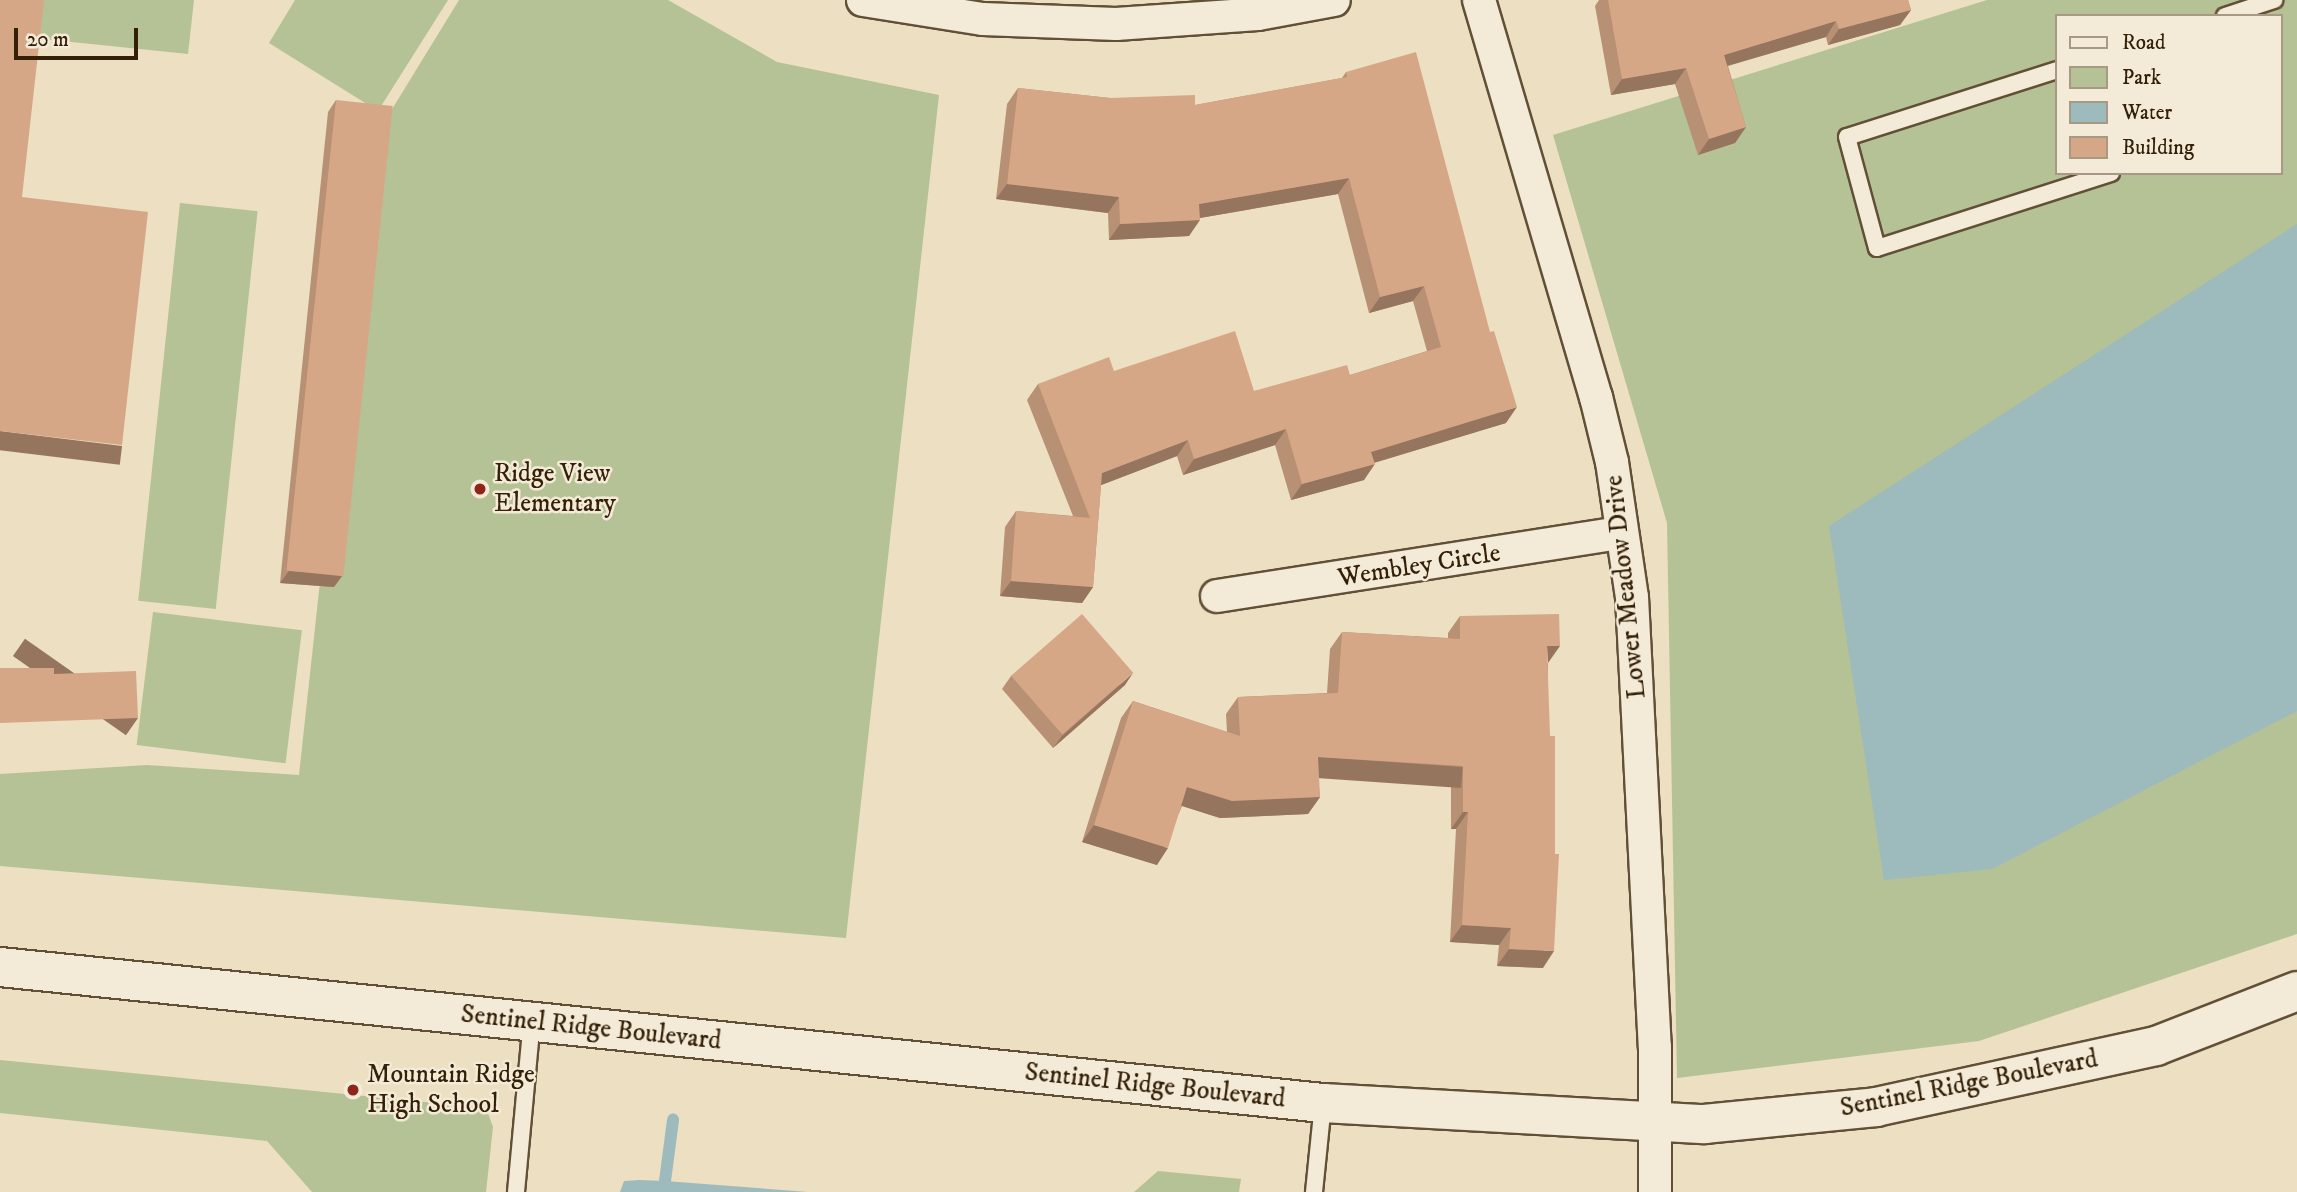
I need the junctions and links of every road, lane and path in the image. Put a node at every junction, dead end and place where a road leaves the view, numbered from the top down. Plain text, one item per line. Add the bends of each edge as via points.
1 (863, 0) edge
2 (1334, 0) edge
3 (1479, 0) edge
4 (2274, 0) edge
5 (2233, 14) edge
6 (2056, 70) edge
7 (2105, 175) edge
8 (1621, 533) junction
9 (1217, 596) dead end
10 (0, 967) edge
11 (2297, 991) edge
12 (532, 1021) junction
13 (1323, 1103) junction
14 (1653, 1123) junction
15 (516, 1192) edge
16 (1314, 1192) edge
17 (1655, 1192) edge

1 - 2 street via 983,19 1116,24 1258,14
3 - 8 street, Lower Meadow Drive via 1595,397 1612,462
4 - 5 lane
6 - 7 lane via 1847,137 1877,248
8 - 9 street, Wembley Circle
8 - 14 street, Lower Meadow Drive via 1632,597 1642,735 1655,1047
10 - 12 main road, Sentinel Ridge Boulevard
11 - 14 main road, Sentinel Ridge Boulevard via 2156,1046 1897,1102 1704,1124
12 - 13 main road, Sentinel Ridge Boulevard
12 - 15 lane
13 - 14 main road, Sentinel Ridge Boulevard
13 - 16 lane
14 - 17 street, Lower Meadow Drive

